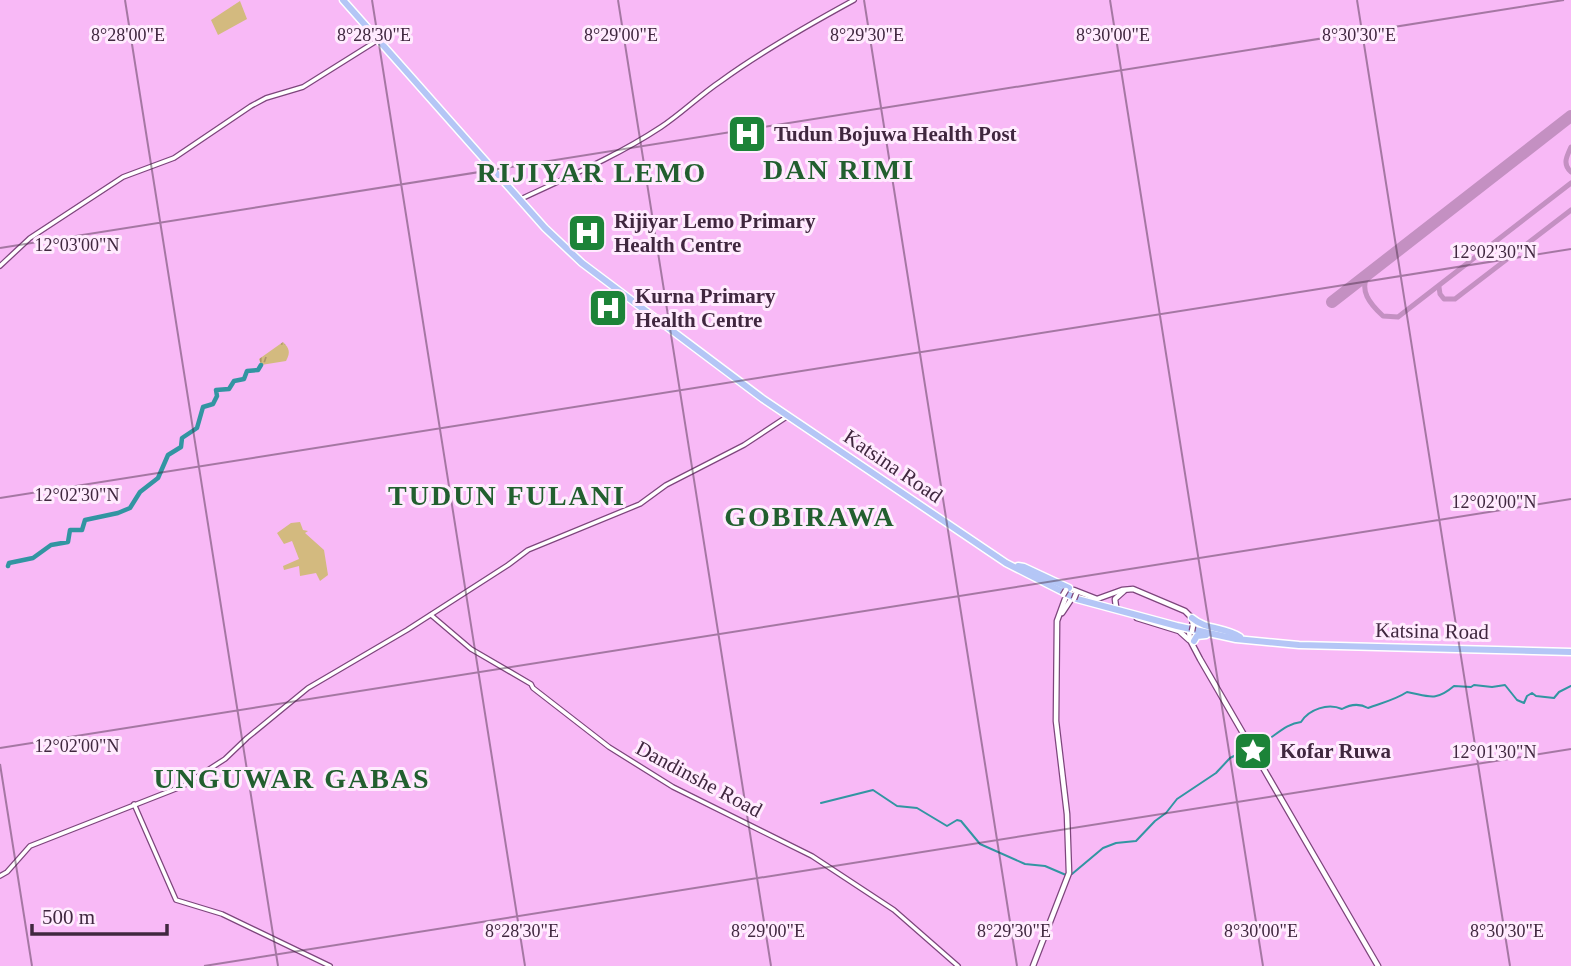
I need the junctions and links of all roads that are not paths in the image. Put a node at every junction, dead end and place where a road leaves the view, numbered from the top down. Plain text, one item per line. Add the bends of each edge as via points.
1 (344, 0) edge
2 (854, 0) edge
3 (378, 40) junction
4 (523, 198) junction
5 (0, 266) edge
6 (788, 416) junction
7 (1017, 567) junction
8 (1069, 595) junction
9 (1116, 607) junction
10 (431, 615) junction
11 (1142, 620) junction
12 (1190, 626) junction
13 (1240, 638) junction
14 (1193, 643) junction
15 (1571, 650) edge
16 (134, 804) junction
17 (0, 876) edge
18 (330, 966) edge
19 (958, 966) edge
20 (1034, 966) edge
21 (1379, 966) edge

1 - 3 highway, Katsina Road
1 - 4 highway, Katsina Road
2 - 4 street via 721,80 629,147
3 - 5 street via 303,87 251,106 174,158 123,177 30,238
3 - 6 highway, Katsina Road via 573,255
4 - 7 highway, Katsina Road via 584,260 732,373
6 - 7 highway, Katsina Road via 984,550
6 - 10 street via 640,503 528,550
7 - 8 highway
7 - 9 highway, Katsina Road via 1077,596
7 - 12 highway, Katsina Road via 1077,599
8 - 11 main road
8 - 12 main road via 1097,599 1133,589 1178,607
8 - 20 main road via 1057,621 1056,714 1069,875
9 - 12 main road via 1119,593 1132,591 1187,614
9 - 13 highway, Katsina Road
10 - 16 street via 308,688 225,759 183,786
10 - 19 street, Dandinshe Road via 471,649 531,684 624,757 702,803 812,856 894,910
11 - 12 highway
11 - 14 main road via 1182,633
12 - 13 highway, Katsina Road
12 - 13 highway via 1235,633
12 - 14 main road
13 - 14 highway via 1233,641 1201,635
13 - 15 highway, Katsina Road via 1299,645
14 - 21 main road
16 - 17 street via 30,846
16 - 18 street via 177,901 222,914

